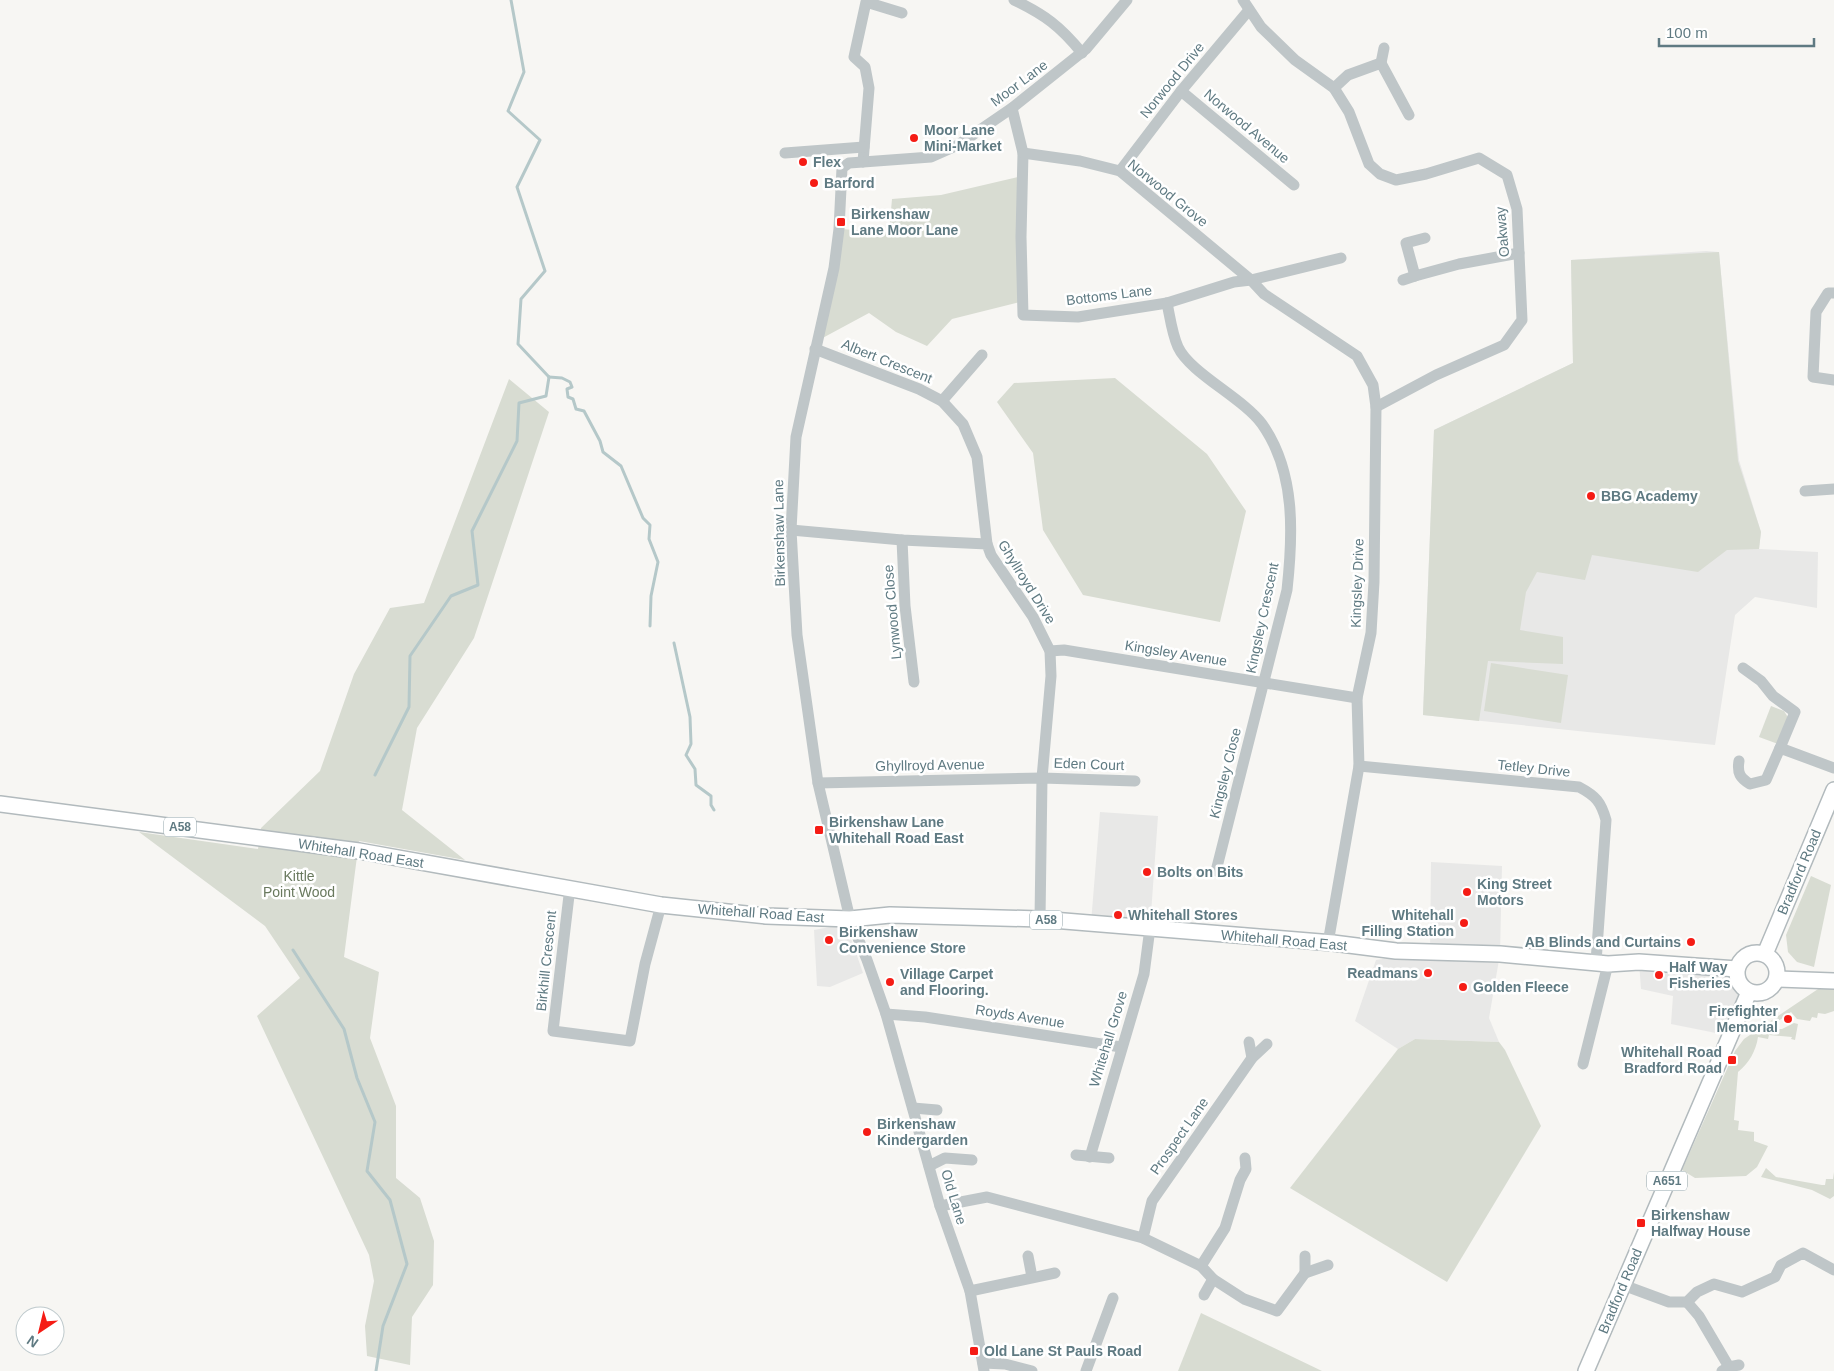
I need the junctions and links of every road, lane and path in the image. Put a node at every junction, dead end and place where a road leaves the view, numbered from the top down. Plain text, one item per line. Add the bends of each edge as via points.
1 (1014, 0) edge
2 (1127, 0) edge
3 (1242, 0) edge
4 (1250, 10) junction
5 (902, 13) dead end
6 (1384, 48) dead end
7 (1082, 53) junction
8 (1381, 63) junction
9 (1334, 88) junction
10 (1181, 91) junction
11 (1012, 108) junction
12 (1409, 116) dead end
13 (864, 147) junction
14 (785, 153) dead end
15 (1023, 153) junction
16 (863, 162) junction
17 (1120, 171) junction
18 (1294, 185) dead end
19 (1425, 238) dead end
20 (1519, 253) junction
21 (1341, 258) dead end
22 (1415, 276) junction
23 (1251, 280) junction
24 (1402, 280) dead end
25 (1834, 293) edge
26 (1167, 303) junction
27 (815, 349) junction
28 (982, 355) dead end
29 (1834, 380) edge
30 (942, 401) junction
31 (1376, 407) junction
32 (1834, 489) edge
33 (1805, 491) dead end
34 (791, 530) junction
35 (902, 540) junction
36 (986, 544) junction
37 (1050, 651) junction
38 (1744, 668) dead end
39 (914, 682) dead end
40 (1264, 683) junction
41 (1357, 698) junction
42 (1780, 748) junction
43 (1739, 761) dead end
44 (1359, 766) junction
45 (1834, 768) edge
46 (1042, 778) junction
47 (1135, 781) dead end
48 (818, 782) junction
49 (1834, 790) edge
50 (0, 804) edge
51 (1831, 805) edge
52 (1216, 871) dead end
53 (570, 887) junction
54 (661, 905) junction
55 (850, 919) junction
56 (1040, 919) junction
57 (1150, 928) junction
58 (1328, 943) junction
59 (1765, 954) junction
60 (1602, 963) junction
61 (1737, 970) junction
62 (1777, 979) junction
63 (1834, 981) edge
64 (1749, 992) junction
65 (886, 1014) junction
66 (1249, 1042) dead end
67 (1267, 1044) dead end
68 (1121, 1047) junction
69 (1252, 1058) junction
70 (1583, 1064) dead end
71 (913, 1108) junction
72 (937, 1110) dead end
73 (1076, 1155) dead end
74 (1090, 1156) junction
75 (1109, 1158) dead end
76 (972, 1160) dead end
77 (929, 1166) junction
78 (1258, 1167) dead end
79 (940, 1206) junction
80 (1143, 1238) junction
81 (1028, 1256) dead end
82 (1305, 1256) dead end
83 (1328, 1265) dead end
84 (1201, 1266) junction
85 (1834, 1270) edge
86 (1055, 1273) dead end
87 (1305, 1273) junction
88 (1032, 1277) junction
89 (1214, 1279) junction
90 (1623, 1285) junction
91 (970, 1291) junction
92 (1204, 1295) dead end
93 (1113, 1298) dead end
94 (1687, 1302) junction
95 (984, 1367) edge
96 (1730, 1368) edge
97 (1032, 1371) edge
98 (1086, 1371) edge
99 (1586, 1371) edge

1 - 7 street via 1045,15
2 - 7 street, Moor Lane
3 - 4 street
4 - 9 street via 1260,27 1295,60
4 - 10 street, Norwood Drive
5 - 13 street via 866,2 854,57 866,66 869,88
6 - 8 street
7 - 11 street, Moor Lane
8 - 9 street via 1348,75
8 - 12 street
9 - 20 street, Oakway via 1349,112 1369,164 1380,174 1396,180 1479,158 1507,174 1516,209
10 - 17 street, Norwood Drive
10 - 18 street, Norwood Avenue
11 - 15 street, Bottoms Lane
11 - 16 street, Moor Lane via 958,145 932,157
13 - 14 street
13 - 16 street
15 - 17 street, Norwood Grove via 1080,161
15 - 26 street, Bottoms Lane via 1023,315 1078,317
16 - 27 street, Birkenshaw Lane via 849,163 842,168 834,268
17 - 23 street, Norwood Grove
19 - 22 street via 1406,243
20 - 22 street
20 - 31 street, Oakway via 1522,320 1504,345 1436,375
21 - 23 street, Bottoms Lane
22 - 24 street
23 - 26 street, Bottoms Lane via 1234,282
23 - 31 street, Kingsley Drive via 1264,294 1357,356 1373,385
25 - 29 street via 1828,293 1816,312 1807,379
26 - 40 street, Kingsley Crescent via 1178,348 1188,361 1262,424 1279,457 1288,487 1291,551 1288,580
27 - 30 street, Albert Crescent via 919,388
27 - 34 street, Birkenshaw Lane via 796,437
28 - 30 street
30 - 36 street, Albert Crescent via 963,424 977,457
31 - 41 street, Kingsley Drive via 1371,633
32 - 33 street
34 - 35 street, Ghyllroyd Drive
34 - 48 street, Birkenshaw Lane via 797,635
35 - 36 street, Ghyllroyd Drive
35 - 39 street, Lynwood Close
36 - 37 street, Ghyllroyd Drive via 1034,616
37 - 40 street, Kingsley Avenue via 1064,650
37 - 46 street, Ghyllroyd Drive via 1051,676
38 - 42 street via 1795,712
40 - 41 street, Kingsley Avenue
40 - 52 street, Kingsley Close
41 - 44 street, Kingsley Drive
42 - 43 street via 1766,780 1759,783 1750,784 1741,779
42 - 45 street
44 - 58 street, Kingsley Drive
44 - 60 street, Tetley Drive via 1579,787 1596,796 1606,820
46 - 47 street, Eden Court
46 - 48 street, Ghyllroyd Avenue
46 - 56 street, Ghyllroyd Drive
48 - 55 street, Birkenshaw Lane
49 - 51 main road, Bradford Road
50 - 53 main road, Whitehall Road East / A58 via 359,851
51 - 59 main road, Bradford Road
53 - 54 main road, Whitehall Road East / A58
53 - 54 street, Birkhill Crescent via 553,1031 630,1041
54 - 55 main road, Whitehall Road East / A58 via 766,916
55 - 56 main road, Whitehall Road East / A58 via 890,915
55 - 65 street, Old Lane
56 - 57 main road, Whitehall Road East / A58
57 - 58 main road, Whitehall Road East / A58
57 - 68 street, Whitehall Grove via 1144,974
58 - 60 main road, Whitehall Road East / A58 via 1396,951 1500,954
59 - 61 main road via 1749,954
59 - 62 main road via 1776,964
60 - 61 main road, Whitehall Road East / A58 via 1639,962
60 - 70 street, Tetley Drive
61 - 64 main road via 1740,983
62 - 63 main road
62 - 64 main road via 1772,988 1763,993
64 - 90 main road, Bradford Road / A651
65 - 68 street, Royds Avenue
65 - 71 street, Old Lane
66 - 69 street
67 - 69 street, Prospect Lane
68 - 74 street, Whitehall Grove
69 - 80 street, Prospect Lane via 1152,1201
71 - 72 street
71 - 77 street, Old Lane
73 - 74 street
74 - 75 street
76 - 77 street via 946,1158
77 - 79 street, Old Lane
78 - 84 street via 1246,1164 1225,1228
79 - 80 street via 987,1197
79 - 91 street, Old Lane
80 - 84 street
81 - 88 street
82 - 87 street
83 - 87 street
84 - 89 street
85 - 94 street via 1802,1254 1781,1265 1775,1277 1742,1292 1714,1284 1697,1292
86 - 88 street
87 - 89 street via 1277,1311 1244,1299
88 - 91 street
89 - 92 street
90 - 94 street via 1669,1302
90 - 99 main road, Bradford Road / A651
91 - 95 street, Old Lane
93 - 98 street
94 - 96 street
95 - 97 street via 1005,1364

